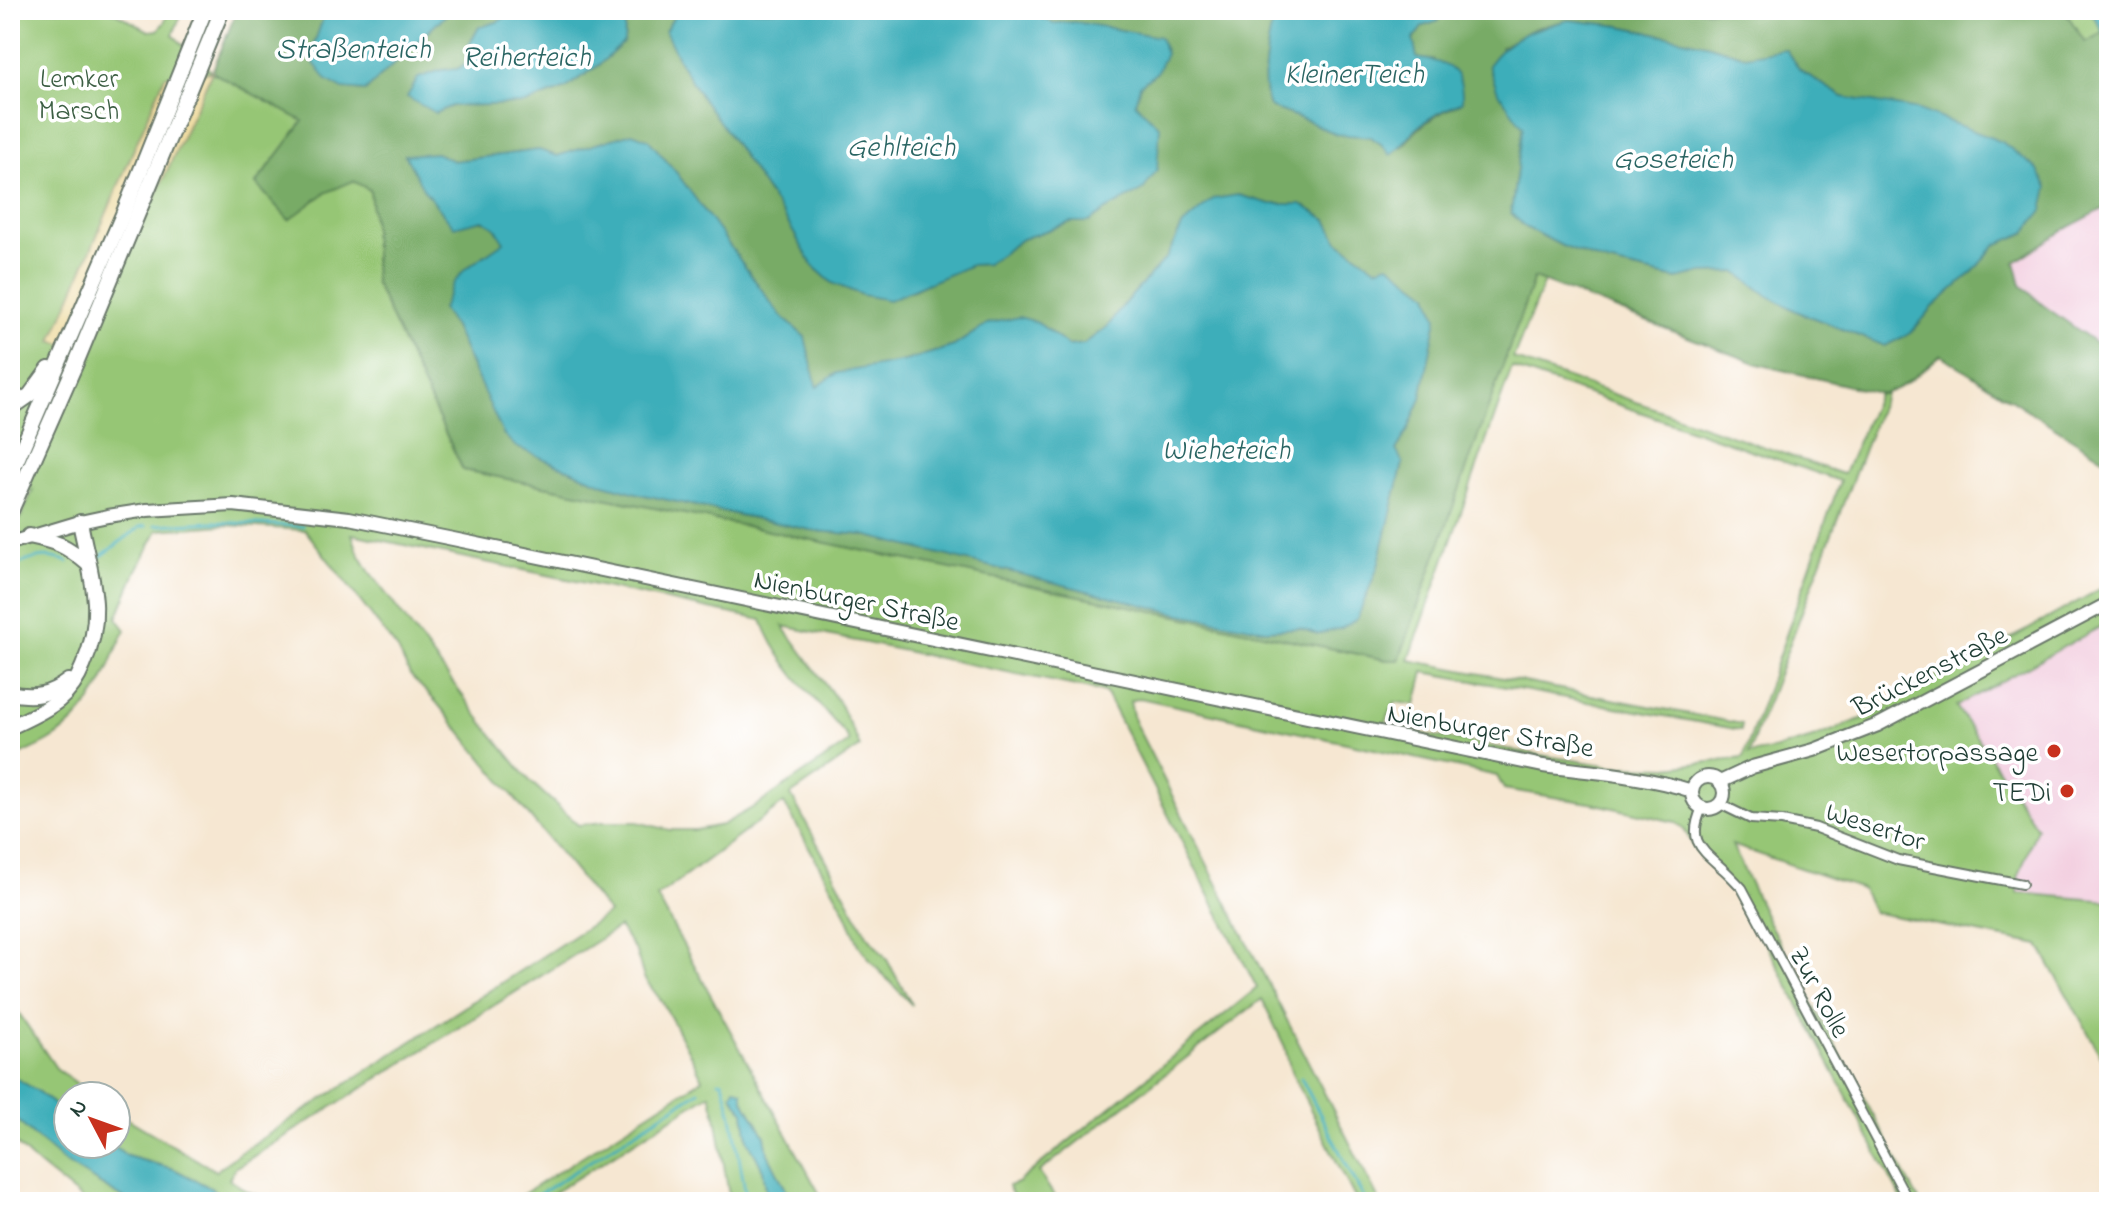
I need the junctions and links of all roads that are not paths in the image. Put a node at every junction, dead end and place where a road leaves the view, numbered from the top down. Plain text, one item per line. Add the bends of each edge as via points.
1 (205, 10) edge
2 (222, 10) edge
3 (65, 359) junction
4 (10, 409) edge
5 (10, 476) edge
6 (10, 513) edge
7 (80, 522) junction
8 (29, 536) junction
9 (10, 543) edge
10 (89, 564) junction
11 (2109, 603) edge
12 (81, 670) junction
13 (10, 693) edge
14 (10, 727) edge
15 (1720, 782) junction
16 (1692, 791) junction
17 (1720, 804) junction
18 (1702, 808) junction
19 (2022, 884) dead end
20 (1909, 1202) edge

1 - 3 highway
2 - 3 highway
3 - 4 highway
3 - 5 highway
3 - 6 highway
7 - 8 street, Nienburger Straße
7 - 10 highway
7 - 16 street, Nienburger Straße via 147,510 233,505 349,518 1543,766
8 - 9 street, Nienburger Straße
8 - 10 highway via 56,541
10 - 12 highway via 96,623
11 - 15 street, Brückenstraße via 1878,725
12 - 13 highway via 57,690 27,697
12 - 14 highway via 57,701
15 - 16 street via 1701,778
15 - 17 street
16 - 18 street
17 - 18 street
17 - 19 street, Wesertor via 1751,819 1816,828 1898,860
18 - 20 street, Zur Rolle via 1696,824 1699,844 1742,888

